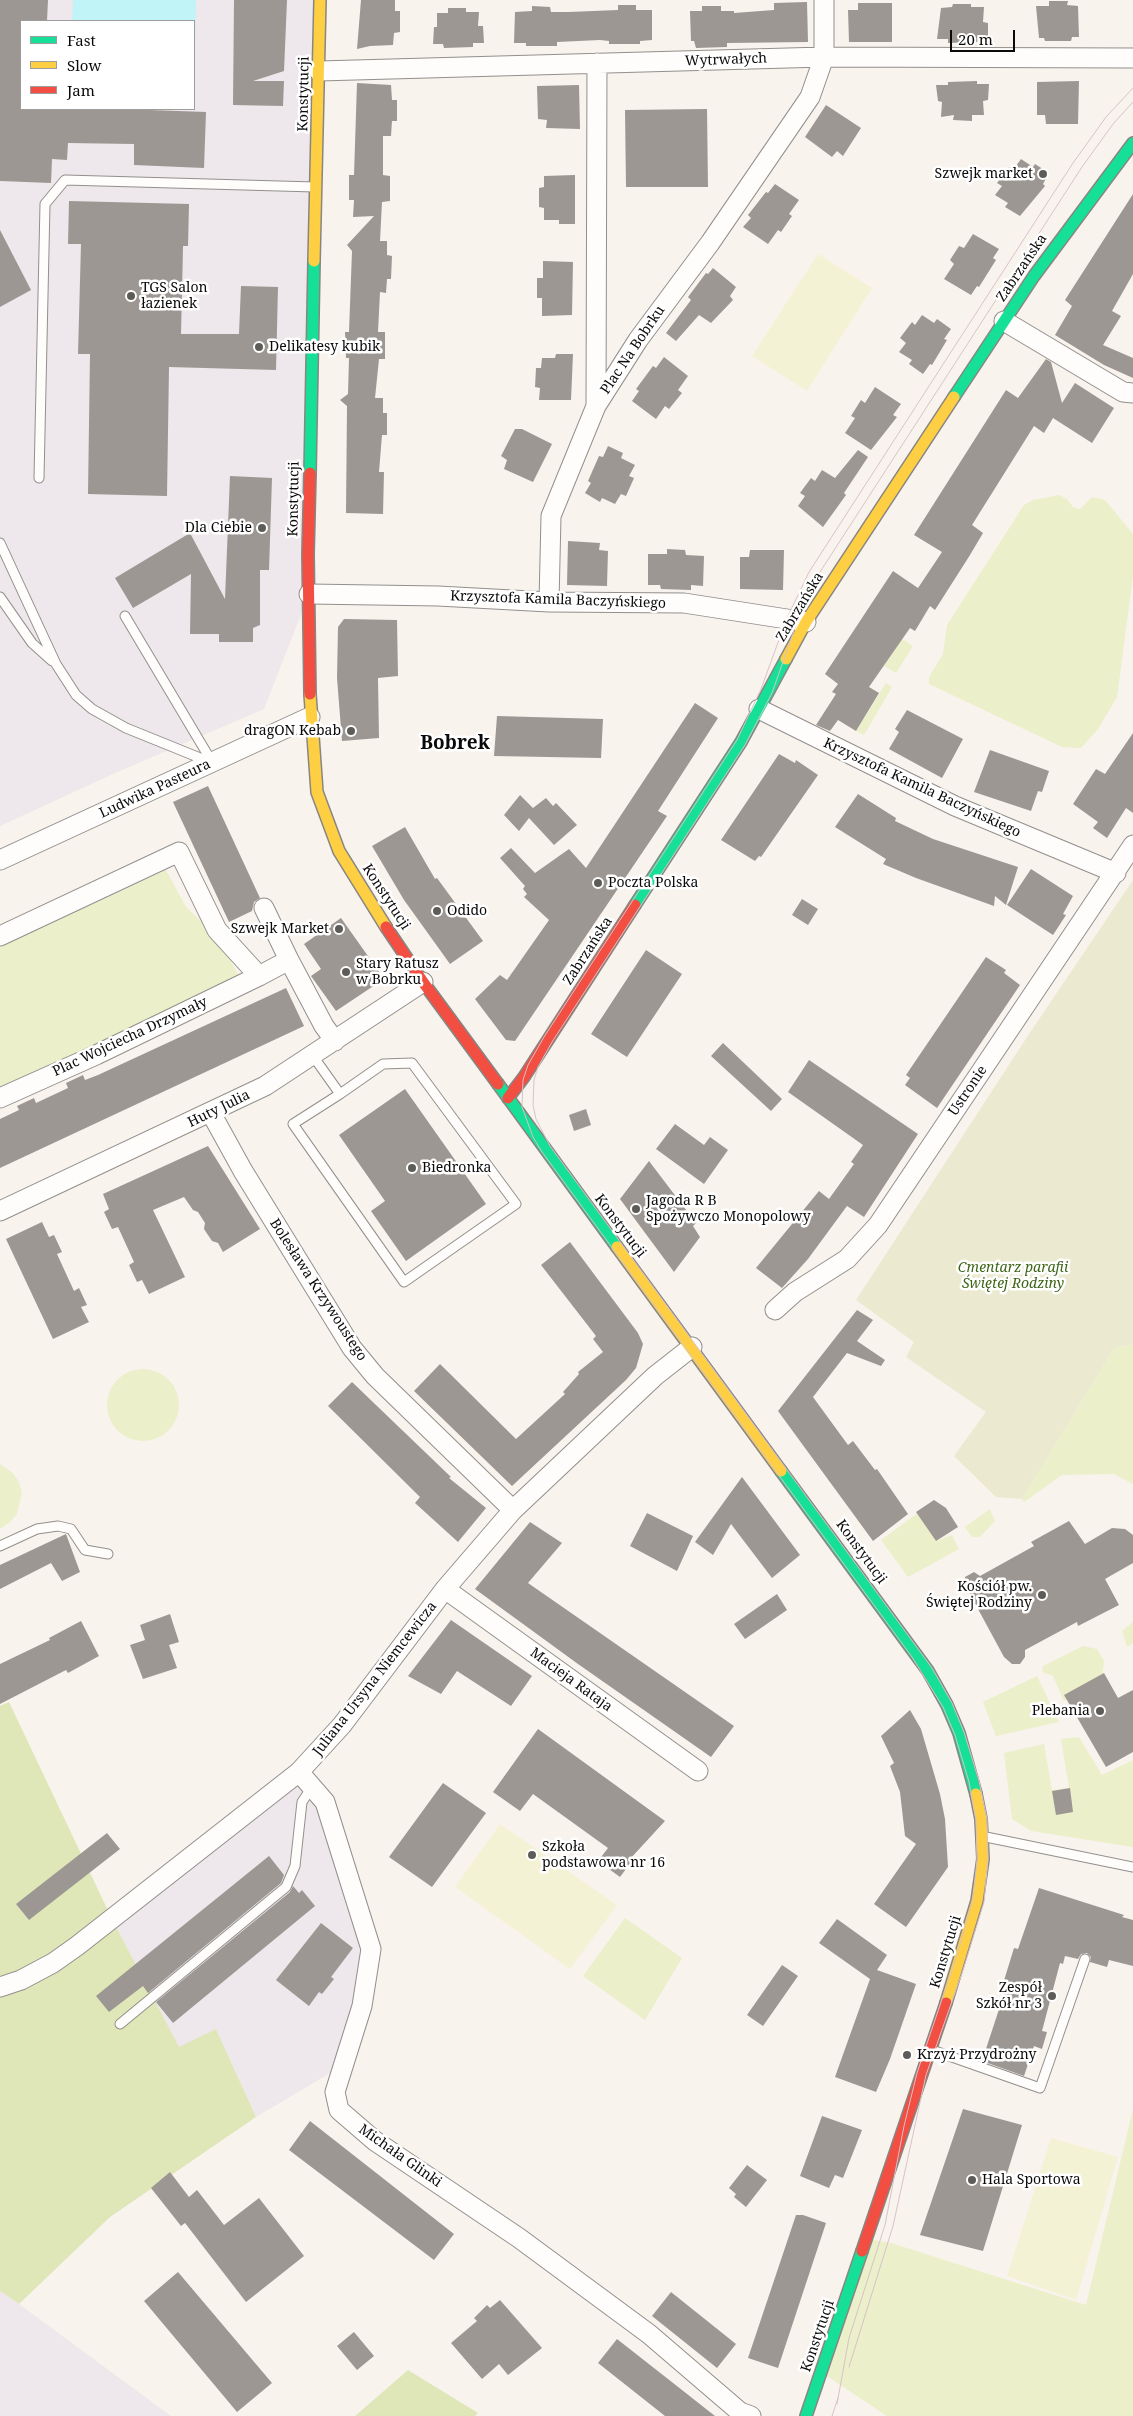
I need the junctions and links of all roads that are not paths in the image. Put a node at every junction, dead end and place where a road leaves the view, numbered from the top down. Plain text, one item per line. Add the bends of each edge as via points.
1 (320, 0) edge
2 (824, 0) edge
3 (824, 57) junction
4 (1133, 58) edge
5 (596, 63) junction
6 (319, 71) junction
7 (1133, 143) edge
8 (317, 187) junction
9 (1004, 321) junction
10 (1133, 393) edge
11 (596, 406) junction
12 (39, 478) dead end
13 (0, 543) edge
14 (309, 594) junction
15 (0, 597) edge
16 (549, 602) junction
17 (125, 616) dead end
18 (806, 622) junction
19 (56, 664) junction
20 (759, 709) junction
21 (310, 717) junction
22 (212, 763) junction
23 (1133, 845) edge
24 (0, 860) edge
25 (1116, 873) junction
26 (264, 908) dead end
27 (0, 936) edge
28 (289, 960) junction
29 (259, 976) junction
30 (423, 982) junction
31 (335, 1041) junction
32 (313, 1056) junction
33 (340, 1094) junction
34 (0, 1098) edge
35 (508, 1098) junction
36 (210, 1114) junction
37 (0, 1210) edge
38 (775, 1310) dead end
39 (692, 1347) junction
40 (513, 1510) junction
41 (0, 1546) edge
42 (108, 1554) dead end
43 (445, 1589) junction
44 (698, 1771) dead end
45 (299, 1772) junction
46 (312, 1787) junction
47 (983, 1837) junction
48 (1133, 1867) edge
49 (1085, 1959) dead end
50 (0, 1987) edge
51 (120, 2024) dead end
52 (929, 2049) junction
53 (809, 2414) edge
54 (751, 2416) edge

1 - 6 street, Konstytucji
2 - 3 street, Plac Na Bobrku
3 - 4 street, Wytrwałych
3 - 5 street, Wytrwałych
3 - 11 street, Plac Na Bobrku via 810,97 710,243 638,340
5 - 6 street, Wytrwałych
5 - 11 street, Plac Na Bobrku
6 - 8 street, Konstytucji
7 - 9 street, Zabrzańska via 1072,222
8 - 12 lane via 65,180 45,204
8 - 14 street, Konstytucji
9 - 10 street via 1122,392
9 - 18 street, Zabrzańska
11 - 16 street via 551,516
13 - 19 lane
14 - 16 street, Krzysztofa Kamila Baczyńskiego
14 - 21 street, Konstytucji
15 - 19 lane via 32,643
16 - 18 street, Krzysztofa Kamila Baczyńskiego via 684,603
17 - 22 lane
18 - 20 street, Zabrzańska
19 - 22 lane via 76,695 92,709 126,728
20 - 25 street, Krzysztofa Kamila Baczyńskiego via 955,806
20 - 35 street, Zabrzańska via 741,742
21 - 22 street, Ludwika Pasteura
21 - 30 street, Konstytucji via 317,792 339,851
22 - 24 street, Ludwika Pasteura
23 - 25 street, Ustronie
25 - 38 street, Ustronie via 878,1225 847,1259 795,1292
26 - 28 street
27 - 29 street via 179,852 216,930
28 - 29 street, Plac Wojciecha Drzymały
28 - 31 street
29 - 34 street, Plac Wojciecha Drzymały
30 - 31 street, Huty Julia
30 - 35 street, Konstytucji
31 - 32 street, Huty Julia
32 - 33 lane
32 - 36 street, Huty Julia via 265,1086
33 - 33 lane via 383,1064 412,1063 516,1204 404,1282 293,1124
35 - 39 street, Konstytucji
36 - 37 street, Huty Julia
36 - 40 street, Bolesława Krzywoustego via 352,1348 375,1376
39 - 40 street, Juliana Ursyna Niemcewicza via 655,1376
39 - 47 street, Konstytucji via 938,1687 964,1747 974,1782
40 - 43 street, Juliana Ursyna Niemcewicza
41 - 42 lane via 37,1529 58,1526 71,1529 84,1550
43 - 44 street, Macieja Rataja
43 - 45 street, Juliana Ursyna Niemcewicza via 342,1725
45 - 46 street, Michała Glinki
45 - 50 street, Juliana Ursyna Niemcewicza via 77,1946 53,1963
46 - 51 lane via 302,1802 295,1866 286,1887
46 - 54 street, Michała Glinki via 325,1802 371,1949 362,2006 335,2092 339,2110 375,2141 519,2238 649,2334 740,2412
47 - 48 lane
47 - 52 street, Konstytucji via 978,1901
49 - 52 lane via 1040,2088
52 - 53 street, Konstytucji

